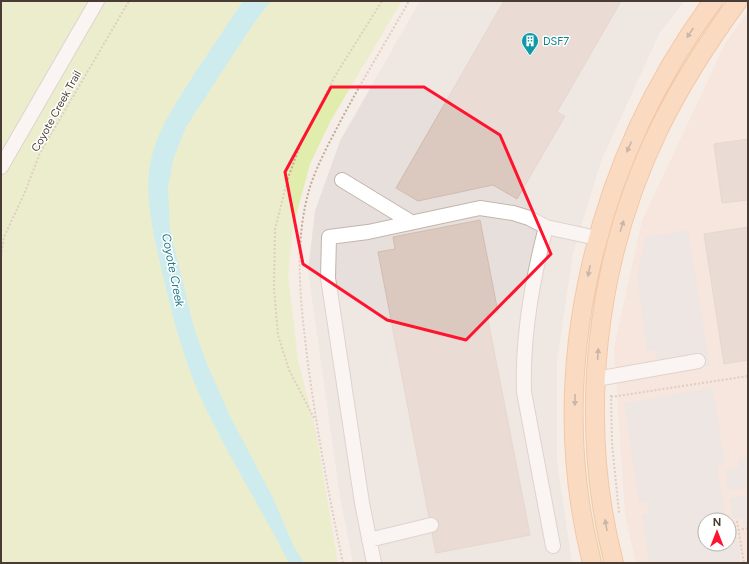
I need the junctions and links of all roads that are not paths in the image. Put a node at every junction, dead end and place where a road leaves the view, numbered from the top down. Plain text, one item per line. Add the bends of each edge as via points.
1 (97, 1) edge
2 (713, 1) edge
3 (738, 1) edge
4 (1, 167) edge
5 (342, 180) dead end
6 (411, 222) junction
7 (546, 227) junction
8 (597, 238) junction
9 (698, 361) dead end
10 (603, 378) junction
11 (431, 525) dead end
12 (369, 540) junction
13 (553, 546) dead end
14 (374, 563) edge
15 (592, 563) edge
16 (614, 563) edge

1 - 4 lane
2 -> 8 main road via 677,54 640,121 611,192
10 -> 3 main road via 599,344 610,270 641,170 676,96 714,34
5 - 6 lane
6 - 7 lane via 480,208 512,213
6 - 12 lane via 330,238 328,278
7 - 8 lane
7 - 13 lane via 528,310 523,372 524,392
8 -> 15 main road via 583,305 575,382 577,464
9 - 10 lane
16 -> 10 main road via 597,463
11 - 12 lane
12 - 14 lane

